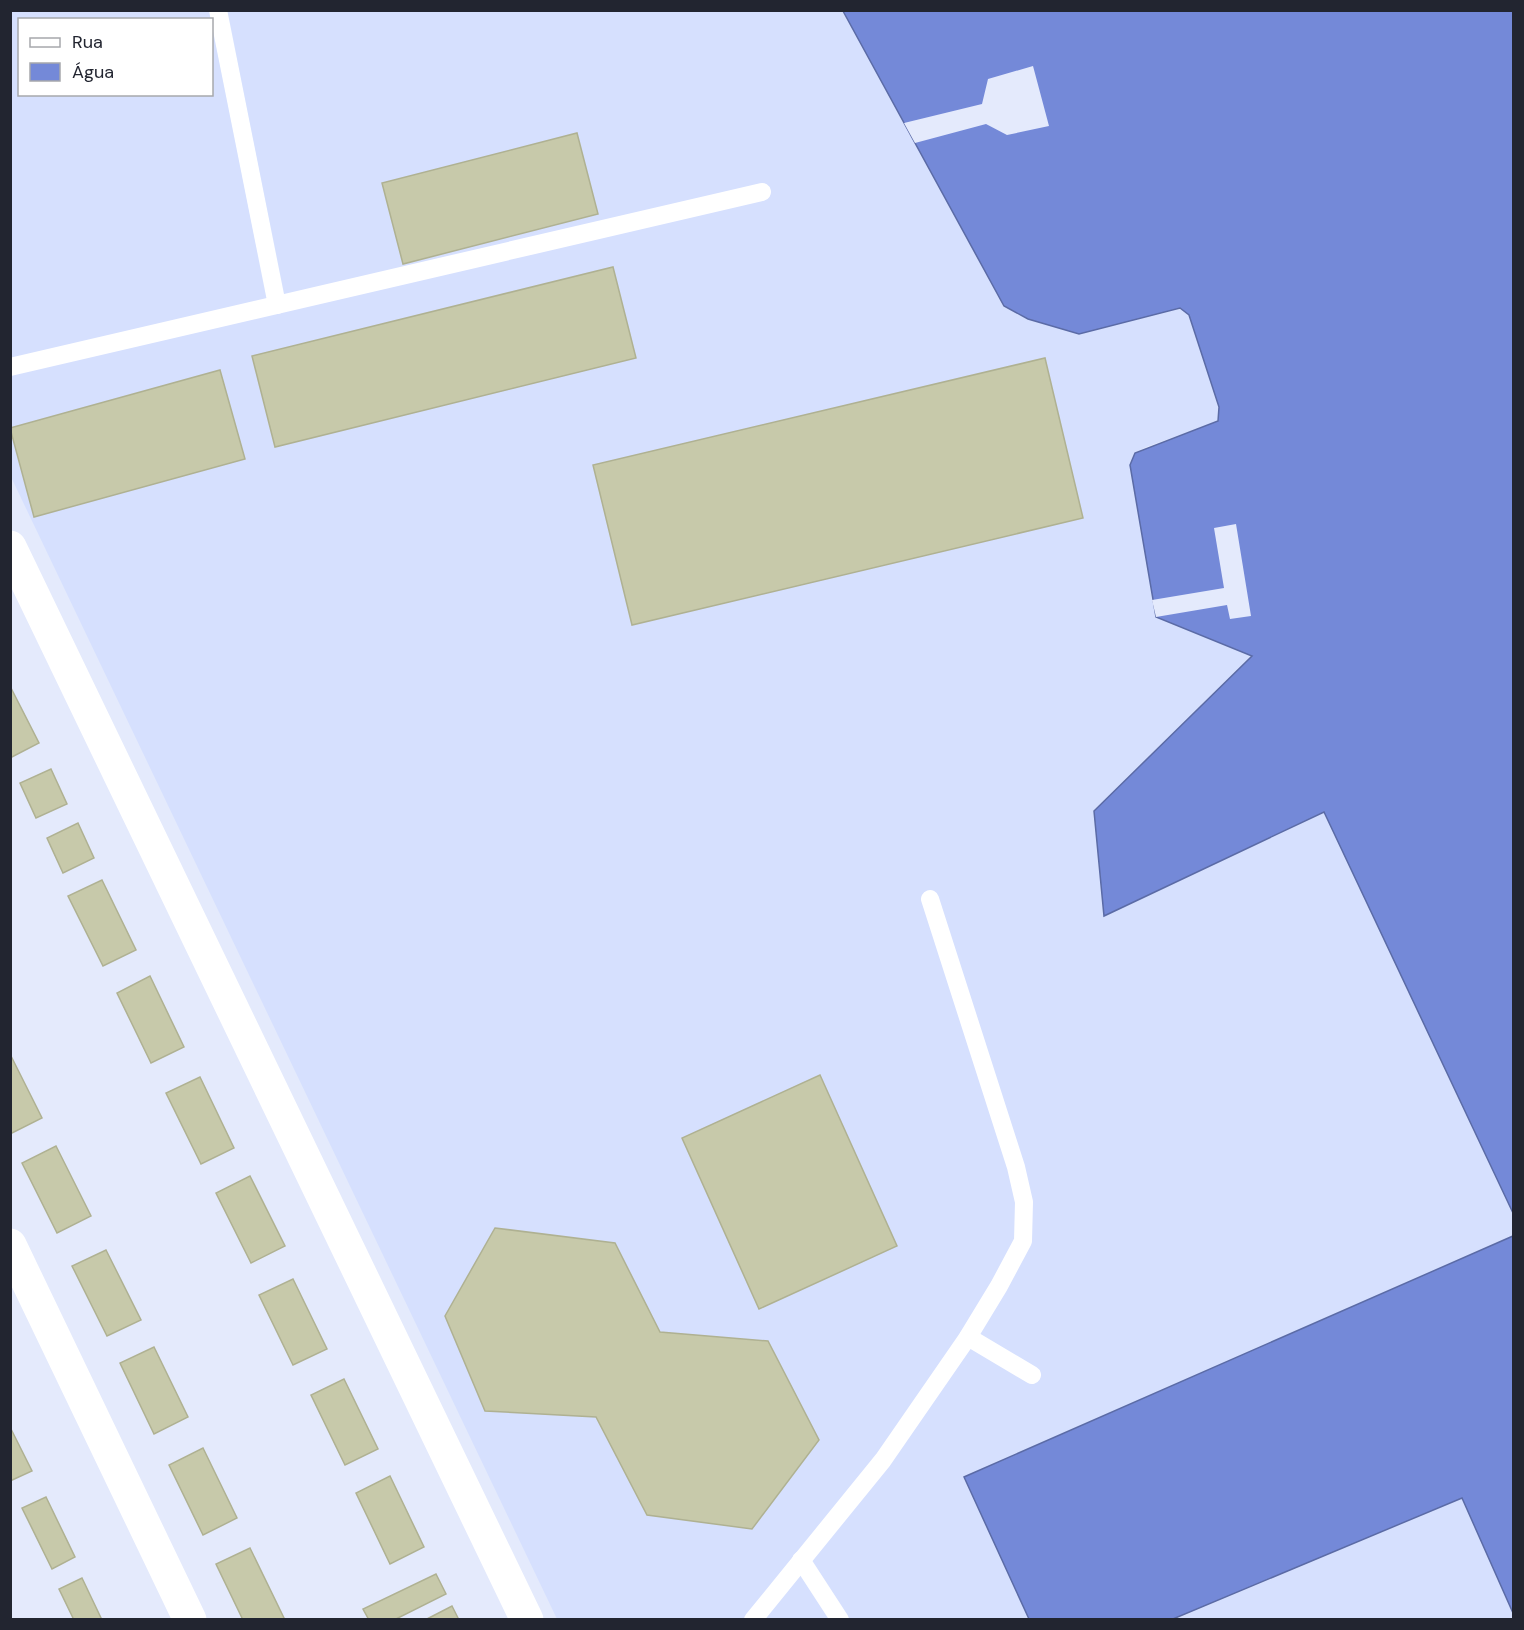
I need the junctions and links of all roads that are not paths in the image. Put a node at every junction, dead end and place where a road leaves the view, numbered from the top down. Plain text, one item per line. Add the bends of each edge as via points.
1 (218, 10) edge
2 (762, 192) dead end
3 (277, 305) junction
4 (10, 367) edge
5 (10, 547) edge
6 (930, 899) dead end
7 (13, 1257) edge
8 (968, 1337) junction
9 (1032, 1376) dead end
10 (801, 1560) junction
11 (190, 1620) edge
12 (527, 1620) edge
13 (753, 1620) edge
14 (840, 1620) edge

1 - 3 lane
2 - 3 lane
3 - 4 lane
5 - 12 street
6 - 8 lane via 1024,1202 1023,1241
7 - 11 street
8 - 9 lane
8 - 10 lane via 883,1460
10 - 13 lane
10 - 14 lane

